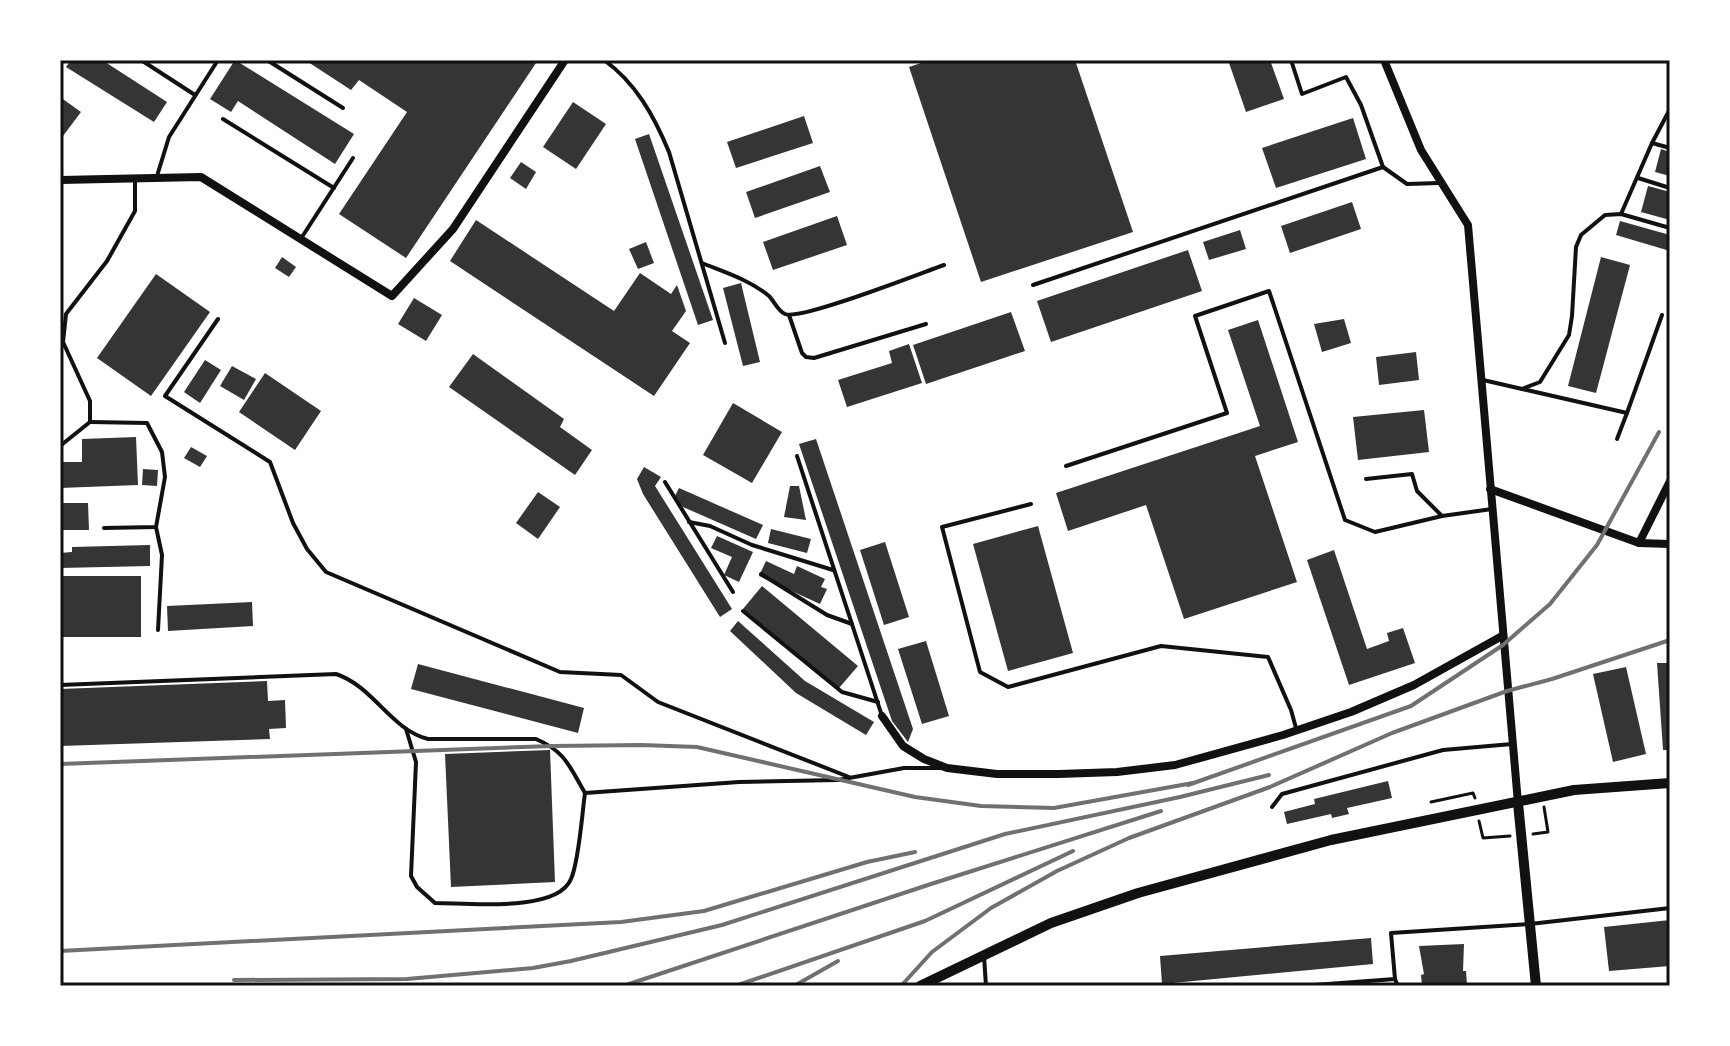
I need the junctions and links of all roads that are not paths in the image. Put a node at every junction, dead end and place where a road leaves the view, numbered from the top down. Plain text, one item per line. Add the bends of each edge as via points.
1 (141, 60) edge
2 (218, 60) edge
3 (267, 60) edge
4 (565, 60) edge
5 (604, 60) edge
6 (1291, 60) edge
7 (1384, 60) edge
8 (195, 95) junction
9 (343, 108) dead end
10 (1670, 109) edge
11 (223, 119) dead end
12 (1652, 143) junction
13 (1670, 148) edge
14 (353, 158) dead end
15 (1383, 167) junction
16 (156, 178) junction
17 (1638, 178) junction
18 (135, 179) junction
19 (60, 180) edge
20 (1442, 183) junction
21 (334, 188) junction
22 (1670, 188) edge
23 (1621, 214) junction
24 (1670, 228) edge
25 (301, 239) junction
26 (702, 263) junction
27 (944, 265) dead end
28 (1033, 285) dead end
29 (789, 315) junction
30 (1662, 315) dead end
31 (218, 319) dead end
32 (926, 324) dead end
33 (725, 343) dead end
34 (1481, 379) junction
35 (1522, 389) junction
36 (1627, 413) junction
37 (90, 422) junction
38 (1617, 439) dead end
39 (60, 446) edge
40 (797, 456) dead end
41 (1066, 466) dead end
42 (1366, 479) dead end
43 (1670, 481) edge
44 (665, 482) dead end
45 (1490, 489) junction
46 (1031, 504) dead end
47 (1492, 509) junction
48 (1442, 516) junction
49 (689, 522) junction
50 (156, 527) junction
51 (104, 528) dead end
52 (1639, 543) junction
53 (1670, 544) edge
54 (833, 570) junction
55 (761, 574) dead end
56 (733, 592) dead end
57 (743, 611) dead end
58 (852, 624) junction
59 (158, 630) dead end
60 (1502, 636) junction
61 (60, 685) edge
62 (878, 702) junction
63 (882, 716) joint
64 (405, 727) junction
65 (1296, 731) junction
66 (1512, 744) junction
67 (947, 768) junction
68 (851, 777) junction
69 (1670, 783) edge
70 (585, 793) junction
71 (1518, 803) junction
72 (1272, 807) dead end
73 (1670, 908) edge
74 (1530, 924) junction
75 (984, 954) junction
76 (1395, 979) junction
77 (920, 986) edge
78 (986, 986) edge
79 (1301, 986) edge
80 (1398, 986) edge
81 (1536, 986) edge

1 - 8 lane
2 - 8 lane
3 - 9 lane
4 - 25 street via 453,229 392,296
5 - 26 lane via 624,77 657,123
6 - 15 lane via 1302,94 1346,77
7 - 20 street via 1421,150
8 - 16 lane via 169,137
10 - 12 lane
11 - 21 lane
12 - 13 lane
12 - 17 lane
14 - 21 lane
15 - 20 lane via 1407,184
15 - 28 lane
16 - 18 street
16 - 25 street via 201,177
17 - 22 lane
17 - 23 lane
18 - 19 street
18 - 37 lane via 135,211 107,261 66,314 63,342 90,401
20 - 34 street via 1468,225
21 - 25 lane
23 - 24 lane
23 - 35 lane via 1605,215 1581,235 1569,335 1540,382
26 - 29 lane via 746,281
26 - 33 lane
27 - 29 lane
29 - 32 lane via 802,353 814,358
30 - 36 lane
31 - 68 lane via 165,396 270,462 293,523 326,572 560,672 621,675 658,702
34 - 35 lane
34 - 45 street
35 - 36 lane
36 - 38 lane
37 - 39 lane
37 - 50 lane via 147,423 162,452 165,477
40 - 54 lane
41 - 48 lane via 1227,413 1195,316 1269,291 1345,520 1375,532
42 - 48 lane via 1412,474 1417,491
43 - 52 street
44 - 49 lane
45 - 47 street
45 - 52 street
46 - 65 lane via 942,527 980,672 1008,687 1161,646 1268,657
47 - 48 lane
47 - 60 street
49 - 54 lane
49 - 56 lane
50 - 51 lane
50 - 59 lane via 162,555
52 - 53 street
54 - 58 lane
55 - 58 lane via 827,615
57 - 62 lane via 842,692
58 - 62 lane
60 - 65 street via 1414,685
60 - 66 street
61 - 64 lane via 336,674 361,685
62 - 63 lane
63 - 67 street via 903,746
64 - 70 lane via 428,739 536,739 559,750
64 - 70 lane via 416,762 411,876 435,903 532,902 557,895 572,878
65 - 67 street via 1175,765 1117,772 997,774
66 - 71 street
66 - 72 lane via 1443,750 1282,794
67 - 68 lane via 904,768
68 - 70 lane
69 - 71 street via 1574,790
71 - 74 street
71 - 75 street via 1331,840 1138,893 1051,923
73 - 74 lane
74 - 76 lane via 1391,933
74 - 81 street
75 - 77 street
75 - 78 lane
76 - 79 lane
76 - 80 lane

